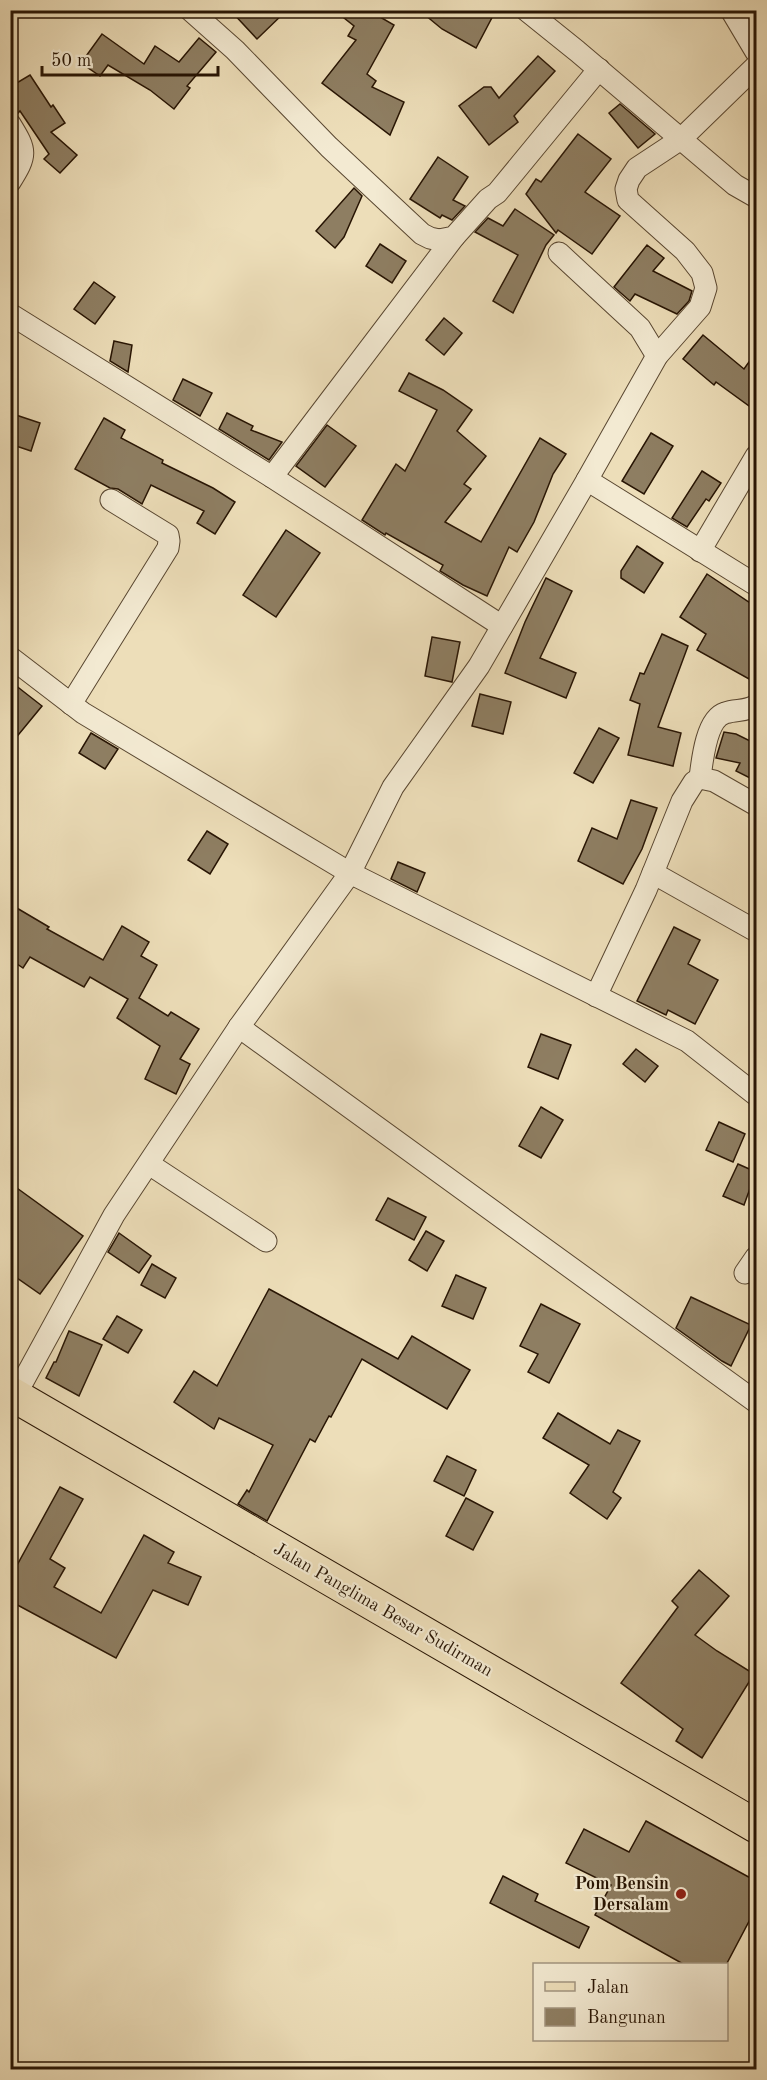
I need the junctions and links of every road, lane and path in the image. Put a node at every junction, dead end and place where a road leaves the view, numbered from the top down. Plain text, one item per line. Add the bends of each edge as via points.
1 (190, 10) edge
2 (526, 10) edge
3 (731, 10) edge
4 (756, 52) edge
5 (756, 66) edge
6 (598, 69) junction
7 (10, 124) edge
8 (681, 139) junction
9 (10, 182) edge
10 (756, 197) edge
11 (454, 237) junction
12 (559, 253) dead end
13 (10, 314) edge
14 (657, 356) junction
15 (756, 456) edge
16 (272, 477) junction
17 (587, 480) junction
18 (111, 500) dead end
19 (700, 551) junction
20 (756, 585) edge
21 (502, 626) junction
22 (10, 657) edge
23 (71, 704) junction
24 (756, 705) edge
25 (700, 778) junction
26 (756, 805) edge
27 (350, 873) junction
28 (653, 873) junction
29 (756, 931) edge
30 (596, 996) junction
31 (240, 1027) junction
32 (756, 1095) edge
33 (149, 1164) junction
34 (266, 1241) dead end
35 (13, 1395) edge
36 (756, 1402) edge
37 (756, 1826) edge

1 - 11 street via 236,50 329,147 422,234 439,240
2 - 6 street
3 - 4 street
5 - 8 street
6 - 8 street
6 - 11 street via 497,193
7 - 9 street via 23,145 23,156
8 - 10 street via 735,185
8 - 14 street via 637,168 626,189 628,200 686,251 702,273 706,288 700,306
11 - 16 street
12 - 14 street via 640,328
13 - 16 street
14 - 17 street
15 - 19 street
16 - 21 street
17 - 19 street
17 - 21 street
18 - 23 street via 168,535 168,548
19 - 20 street
21 - 27 street via 479,666 393,787
22 - 23 street
23 - 27 street
24 - 25 street via 746,711 726,713 715,722 704,751
25 - 26 street
25 - 28 street via 682,801
27 - 30 street
27 - 31 street
28 - 29 street
28 - 30 street
30 - 32 street via 687,1041
31 - 33 street
31 - 36 street
33 - 34 street
33 - 35 street via 114,1215
35 - 37 main road, Jalan Panglima Besar Sudirman

